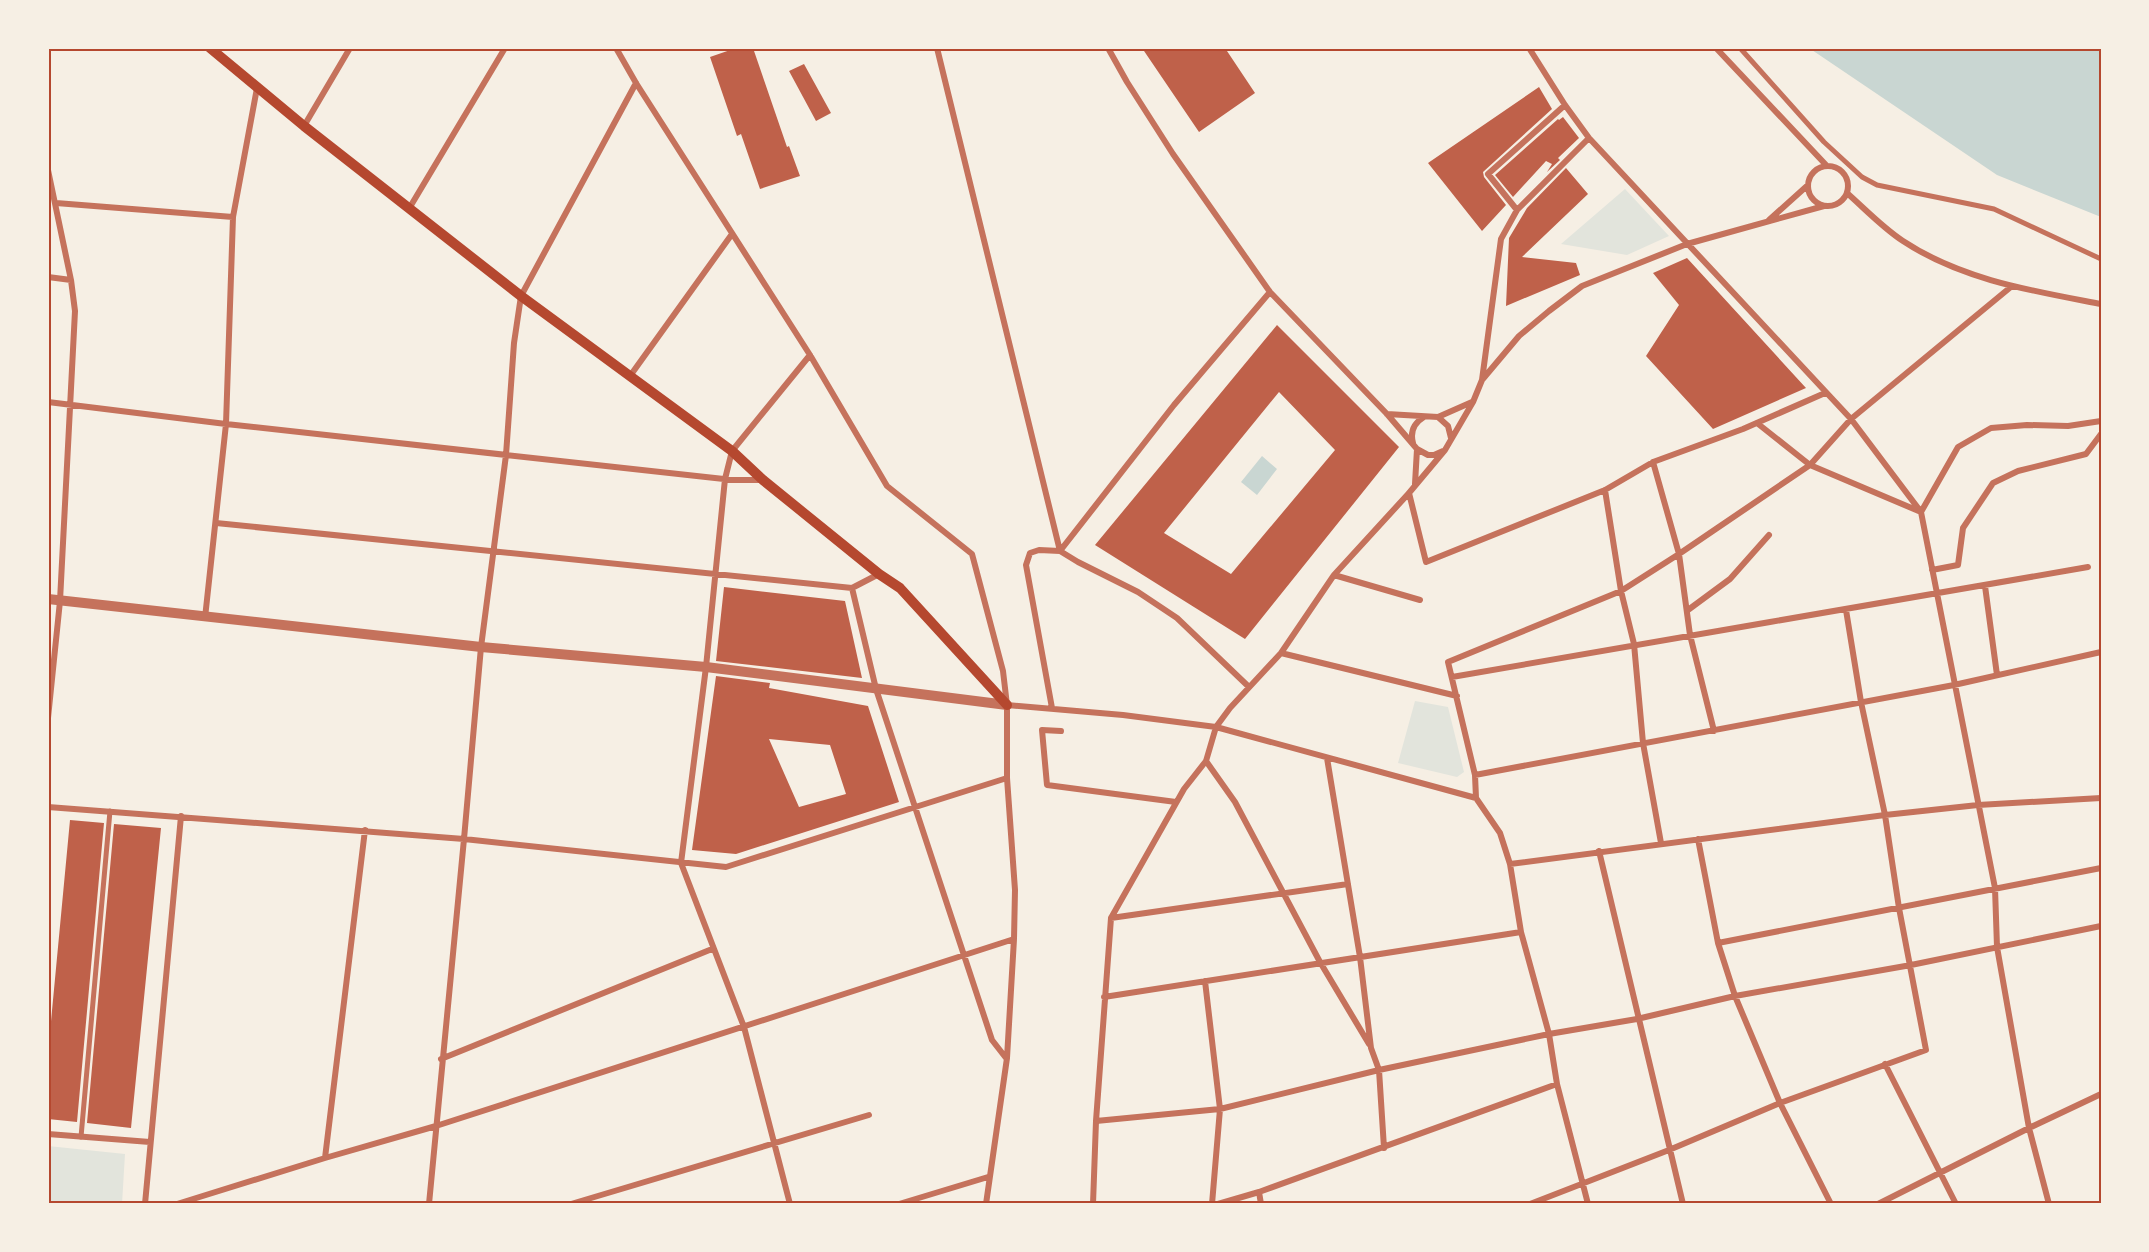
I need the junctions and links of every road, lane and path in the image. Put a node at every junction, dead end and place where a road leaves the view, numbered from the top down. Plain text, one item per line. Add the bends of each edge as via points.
1 (210, 48) edge
2 (350, 48) edge
3 (505, 48) edge
4 (616, 48) edge
5 (937, 48) edge
6 (1108, 48) edge
7 (1528, 48) edge
8 (1716, 48) edge
9 (1740, 48) edge
10 (636, 83) junction
11 (257, 88) junction
12 (1565, 105) junction
13 (304, 126) junction
14 (1589, 138) junction
15 (1827, 166) junction
16 (48, 170) edge
17 (1808, 185) junction
18 (1847, 193) junction
19 (56, 203) junction
20 (1824, 206) junction
21 (410, 207) junction
22 (1517, 210) junction
23 (233, 216) junction
24 (1766, 222) junction
25 (732, 234) junction
26 (1687, 244) junction
27 (2101, 259) edge
28 (48, 277) edge
29 (71, 280) junction
30 (2012, 286) junction
31 (1270, 292) junction
32 (521, 296) junction
33 (2101, 304) edge
34 (810, 355) junction
35 (630, 376) junction
36 (1482, 380) junction
37 (1825, 393) junction
38 (48, 402) edge
39 (1473, 402) junction
40 (70, 404) junction
41 (1387, 414) junction
42 (1425, 417) junction
43 (1438, 417) junction
44 (1851, 419) junction
45 (2101, 420) edge
46 (1757, 423) junction
47 (226, 424) junction
48 (2101, 434) edge
49 (1451, 439) junction
50 (1415, 446) junction
51 (1445, 450) junction
52 (732, 451) junction
53 (506, 455) junction
54 (1653, 462) junction
55 (1810, 465) junction
56 (725, 479) junction
57 (763, 480) junction
58 (1415, 485) junction
59 (1605, 490) junction
60 (1409, 493) junction
61 (1921, 512) junction
62 (216, 523) junction
63 (1769, 535) dead end
64 (495, 550) junction
65 (1060, 551) junction
66 (1679, 554) junction
67 (2088, 567) dead end
68 (1932, 570) junction
69 (879, 574) junction
70 (716, 575) junction
71 (1334, 575) junction
72 (1985, 586) junction
73 (852, 588) junction
74 (1621, 591) junction
75 (1936, 594) junction
76 (48, 599) edge
77 (1420, 600) dead end
78 (60, 601) junction
79 (1688, 610) junction
80 (1846, 610) junction
81 (205, 618) junction
82 (1690, 634) junction
83 (1634, 644) junction
84 (481, 647) junction
85 (2101, 652) edge
86 (1281, 653) junction
87 (706, 667) junction
88 (1997, 675) junction
89 (1452, 677) junction
90 (1954, 685) junction
91 (1249, 687) junction
92 (876, 689) junction
93 (1457, 696) junction
94 (1861, 702) junction
95 (1006, 705) junction
96 (1053, 708) junction
97 (48, 718) edge
98 (1216, 727) junction
99 (1060, 731) dead end
100 (1713, 731) junction
101 (1643, 743) junction
102 (1327, 758) junction
103 (1206, 761) junction
104 (1475, 775) junction
105 (1007, 778) junction
106 (1476, 798) junction
107 (2101, 798) edge
108 (1176, 802) junction
109 (1978, 805) junction
110 (48, 807) edge
111 (914, 807) junction
112 (110, 811) junction
113 (1886, 815) junction
114 (181, 816) junction
115 (365, 830) junction
116 (464, 839) junction
117 (1698, 839) junction
118 (1661, 843) junction
119 (1599, 851) junction
120 (681, 863) junction
121 (1510, 864) junction
122 (2101, 868) edge
123 (1348, 884) junction
124 (1995, 888) junction
125 (1284, 891) junction
126 (1899, 908) junction
127 (1111, 918) junction
128 (2101, 926) edge
129 (1521, 932) junction
130 (1014, 939) junction
131 (1718, 943) junction
132 (1997, 947) junction
133 (712, 949) junction
134 (964, 954) junction
135 (1360, 957) junction
136 (1320, 962) junction
137 (1911, 965) junction
138 (1205, 981) junction
139 (1735, 996) junction
140 (1104, 997) junction
141 (1637, 1019) junction
142 (744, 1027) junction
143 (1549, 1034) junction
144 (1371, 1048) junction
145 (1007, 1058) junction
146 (441, 1059) junction
147 (1885, 1064) junction
148 (1380, 1070) junction
149 (1557, 1084) junction
150 (2101, 1095) edge
151 (1780, 1103) junction
152 (1220, 1109) junction
153 (869, 1115) dead end
154 (1096, 1121) junction
155 (436, 1126) junction
156 (2029, 1128) junction
157 (48, 1134) edge
158 (81, 1137) junction
159 (150, 1142) junction
160 (774, 1143) junction
161 (1384, 1148) junction
162 (1669, 1150) junction
163 (325, 1158) junction
164 (1942, 1174) junction
165 (988, 1177) junction
166 (1583, 1183) junction
167 (1259, 1192) junction
168 (145, 1204) edge
169 (177, 1204) edge
170 (429, 1204) edge
171 (571, 1204) edge
172 (790, 1204) edge
173 (899, 1204) edge
174 (986, 1204) edge
175 (1093, 1204) edge
176 (1212, 1204) edge
177 (1218, 1204) edge
178 (1261, 1204) edge
179 (1530, 1204) edge
180 (1588, 1204) edge
181 (1683, 1204) edge
182 (1830, 1204) edge
183 (1878, 1204) edge
184 (1956, 1204) edge
185 (2049, 1204) edge

1 - 11 main road
2 - 13 street
3 - 21 street
4 - 10 street
5 - 65 street
6 - 31 street via 1173,154
7 - 12 street
8 - 15 street
9 - 27 street via 1824,142 1862,177 1876,185 1994,208
10 - 25 street
10 - 32 street
11 - 13 main road
11 - 23 street
12 - 14 street
12 - 22 street via 1488,174
13 - 21 main road
14 - 22 street
14 - 26 street
15 - 17 street via 1814,172
15 - 18 street via 1840,169 1848,185
16 - 19 street
17 - 20 street via 1812,199
17 - 24 street
18 - 20 street via 1837,204
18 - 30 street via 1903,241 1952,268
19 - 23 street
19 - 29 street
20 - 24 street
21 - 32 main road
22 - 36 street via 1501,239
23 - 47 street
24 - 26 street
25 - 34 street
25 - 35 street
26 - 36 street via 1582,286 1519,336
26 - 37 street
28 - 29 street
29 - 40 street via 75,311
30 - 33 street
30 - 44 street
31 - 41 street
31 - 65 street via 1174,405
32 - 35 main road
32 - 53 street
34 - 52 street
34 - 95 street via 887,486 972,554 1003,671
35 - 52 main road
36 - 39 street
37 - 44 street
37 - 46 street
38 - 40 street
39 - 43 street
39 - 49 street
40 - 47 street
40 - 78 street
41 - 42 street
41 - 50 street
42 - 43 street
42 - 50 street via 1414,425
43 - 49 street via 1448,426
44 - 55 street
44 - 61 street
45 - 61 street via 2068,426 1991,428 1958,447
46 - 54 street
46 - 55 street
47 - 53 street
47 - 62 street
48 - 68 street via 2086,454 2018,471 1993,483 1963,528 1958,565
49 - 51 street
50 - 51 street via 1428,455
50 - 58 street
51 - 58 street
52 - 56 street
52 - 57 main road
53 - 56 street
53 - 64 street
54 - 59 street
54 - 66 street
55 - 61 street
55 - 66 street
56 - 57 street
56 - 70 street
57 - 69 main road
58 - 60 street
59 - 60 street via 1426,562
59 - 74 street
60 - 71 street
61 - 68 street
62 - 64 street
62 - 81 street
63 - 79 street via 1730,579
64 - 70 street
64 - 84 street
65 - 91 street via 1178,618
65 - 96 street via 1030,553 1026,565
66 - 74 street
66 - 79 street
67 - 72 street
68 - 75 street
69 - 73 street
69 - 95 main road via 900,588
70 - 73 street
70 - 87 street
71 - 77 street
71 - 86 street
72 - 75 street
72 - 88 street
73 - 92 street
74 - 83 street
74 - 89 street via 1448,662
75 - 80 street
75 - 90 street
76 - 78 street
78 - 81 street
78 - 97 street
79 - 82 street
80 - 82 street
80 - 94 street
81 - 84 street
82 - 83 street
82 - 100 street
83 - 89 street
83 - 101 street
84 - 87 street
84 - 116 street
85 - 88 street
86 - 91 street
86 - 93 street
87 - 92 street
87 - 120 street
88 - 90 street
89 - 93 street
90 - 94 street
90 - 109 street
91 - 98 street
92 - 95 street
92 - 111 street
93 - 104 street
94 - 100 street
94 - 113 street
95 - 96 street
95 - 105 street
96 - 98 street
98 - 102 street
98 - 103 street
99 - 108 street via 1042,730 1047,785
100 - 101 street
101 - 104 street
101 - 118 street
102 - 106 street
102 - 123 street
103 - 108 street
103 - 125 street via 1235,802
104 - 106 street
105 - 111 street
105 - 130 street via 1015,890
106 - 121 street via 1500,833
107 - 109 street
108 - 127 street
109 - 113 street
109 - 124 street
110 - 112 street
111 - 120 street via 726,867
111 - 134 street
112 - 114 street
112 - 158 street
113 - 117 street
113 - 126 street
114 - 115 street
114 - 159 street
115 - 116 street
115 - 163 street
116 - 120 street
116 - 146 street
117 - 118 street
117 - 131 street
118 - 119 street
119 - 121 street
119 - 141 street
120 - 133 street
121 - 129 street
122 - 124 street
123 - 125 street
123 - 135 street
124 - 126 street
124 - 132 street
125 - 127 street
125 - 136 street
126 - 131 street
126 - 137 street
127 - 140 street
128 - 132 street
129 - 135 street
129 - 143 street
130 - 134 street
130 - 145 street
131 - 139 street
132 - 137 street
132 - 156 street
133 - 142 street
133 - 146 street
134 - 142 street
134 - 145 street via 992,1040
135 - 136 street
135 - 144 street
136 - 138 street
136 - 144 street
137 - 139 street
137 - 147 street via 1926,1050
138 - 140 street
138 - 152 street
139 - 141 street
139 - 151 street
140 - 154 street
141 - 143 street
141 - 162 street
142 - 155 street
142 - 160 street
143 - 148 street
143 - 149 street
144 - 148 street
145 - 165 street
146 - 155 street
147 - 151 street
147 - 164 street
148 - 152 street
148 - 161 street
149 - 161 street
149 - 166 street
150 - 156 street
151 - 162 street
151 - 182 street
152 - 154 street
152 - 176 street
153 - 160 street
154 - 175 street
155 - 163 street
155 - 170 street
156 - 164 street
156 - 185 street
157 - 158 street
158 - 159 street
159 - 168 street
160 - 171 street
160 - 172 street
161 - 167 street
162 - 166 street
162 - 181 street
163 - 169 street
164 - 183 street
164 - 184 street
165 - 173 street
165 - 174 street
166 - 179 street
166 - 180 street
167 - 177 street
167 - 178 street

